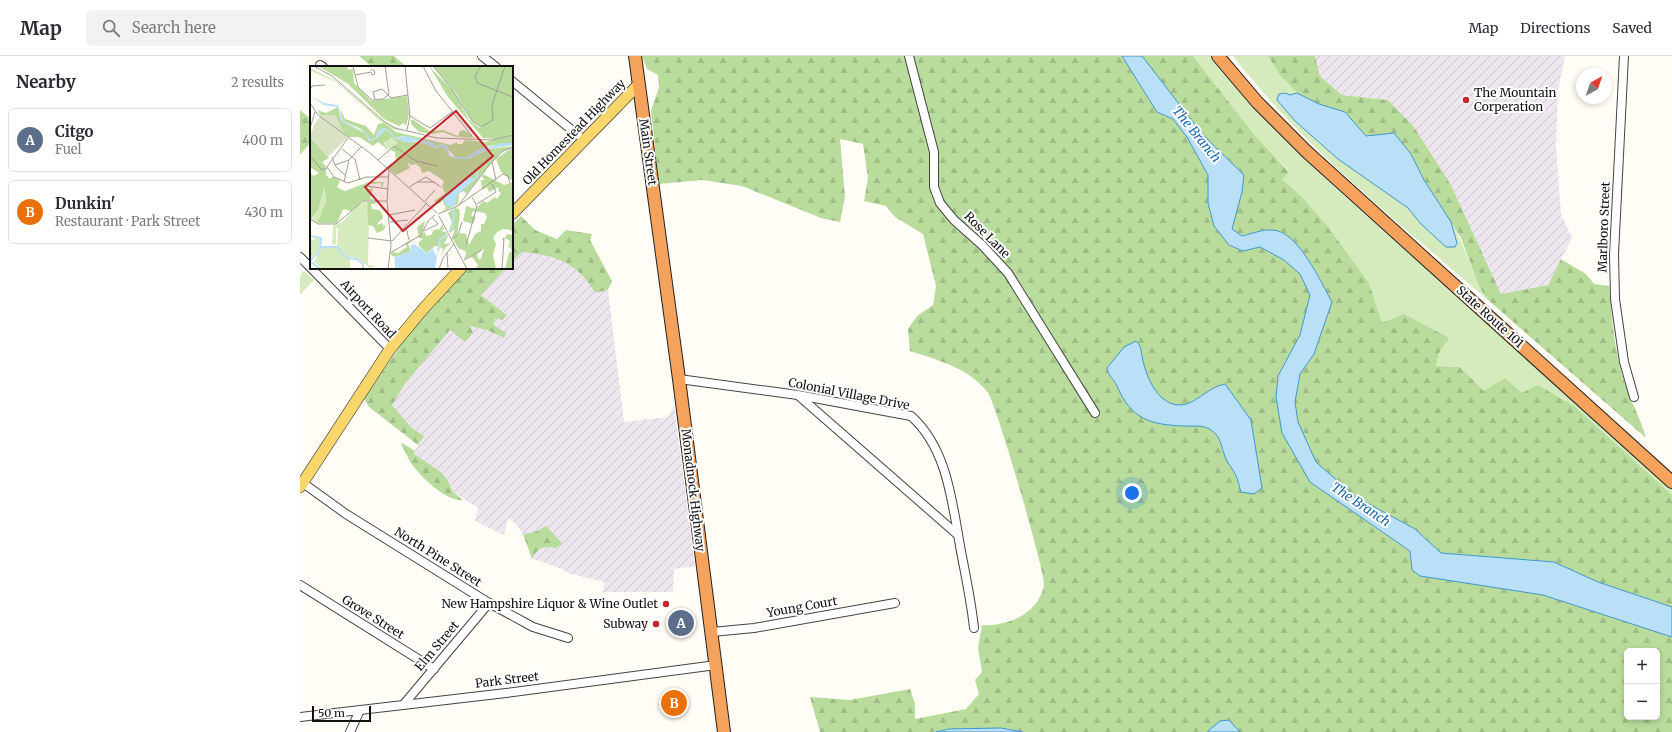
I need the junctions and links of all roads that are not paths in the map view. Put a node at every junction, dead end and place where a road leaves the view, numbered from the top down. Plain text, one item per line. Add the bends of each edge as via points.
1 (482, 56) edge
2 (635, 56) edge
3 (909, 56) edge
4 (1218, 56) edge
5 (1225, 56) edge
6 (1624, 56) edge
7 (495, 66) edge
8 (513, 82) edge
9 (638, 84) junction
10 (584, 140) junction
11 (1307, 152) junction
12 (513, 213) edge
13 (662, 248) joint
14 (300, 258) edge
15 (310, 267) edge
16 (312, 269) edge
17 (460, 269) edge
18 (390, 349) junction
19 (679, 379) junction
20 (798, 395) junction
21 (1634, 397) dead end
22 (1095, 413) dead end
23 (1672, 482) edge
24 (301, 485) edge
25 (958, 535) junction
26 (300, 585) edge
27 (895, 602) dead end
28 (489, 603) junction
29 (974, 628) dead end
30 (712, 632) junction
31 (568, 638) dead end
32 (716, 665) junction
33 (434, 669) junction
34 (404, 704) junction
35 (360, 710) junction
36 (300, 717) edge
37 (350, 732) edge
38 (724, 732) edge

1 - 7 street
2 - 9 highway, Main Street
3 - 22 street, Rose Lane via 934,152 934,187 940,203 1008,273
4 - 11 highway, State Route 101 via 1257,102
5 - 11 highway, State Route 101
6 - 21 street, Marlboro Street via 1614,254 1615,299 1624,362
8 - 10 street
9 - 10 main road, Old Homestead Highway
9 - 13 highway, Main Street
10 - 12 main road, Old Homestead Highway
11 - 23 highway, State Route 101
13 - 19 highway, Monadnock Highway
14 - 15 street, Airport Road
16 - 18 street, Airport Road
17 - 18 main road
18 - 24 main road
19 - 20 street, Colonial Village Drive
19 - 30 highway, Monadnock Highway
20 - 25 street
20 - 25 street, Colonial Village Drive via 911,416 923,427 937,452 950,490
24 - 28 street, North Pine Street
25 - 29 street, Colonial Village Drive
26 - 33 street, Grove Street
27 - 30 street, Young Court via 754,628
28 - 31 street, North Pine Street via 533,627
28 - 33 street, Elm Street
30 - 32 highway, Monadnock Highway
32 - 34 street, Park Street
32 - 38 highway, Monadnock Highway
33 - 34 street, Elm Street
34 - 35 street, Park Street
35 - 36 street, Park Street
35 - 37 street

